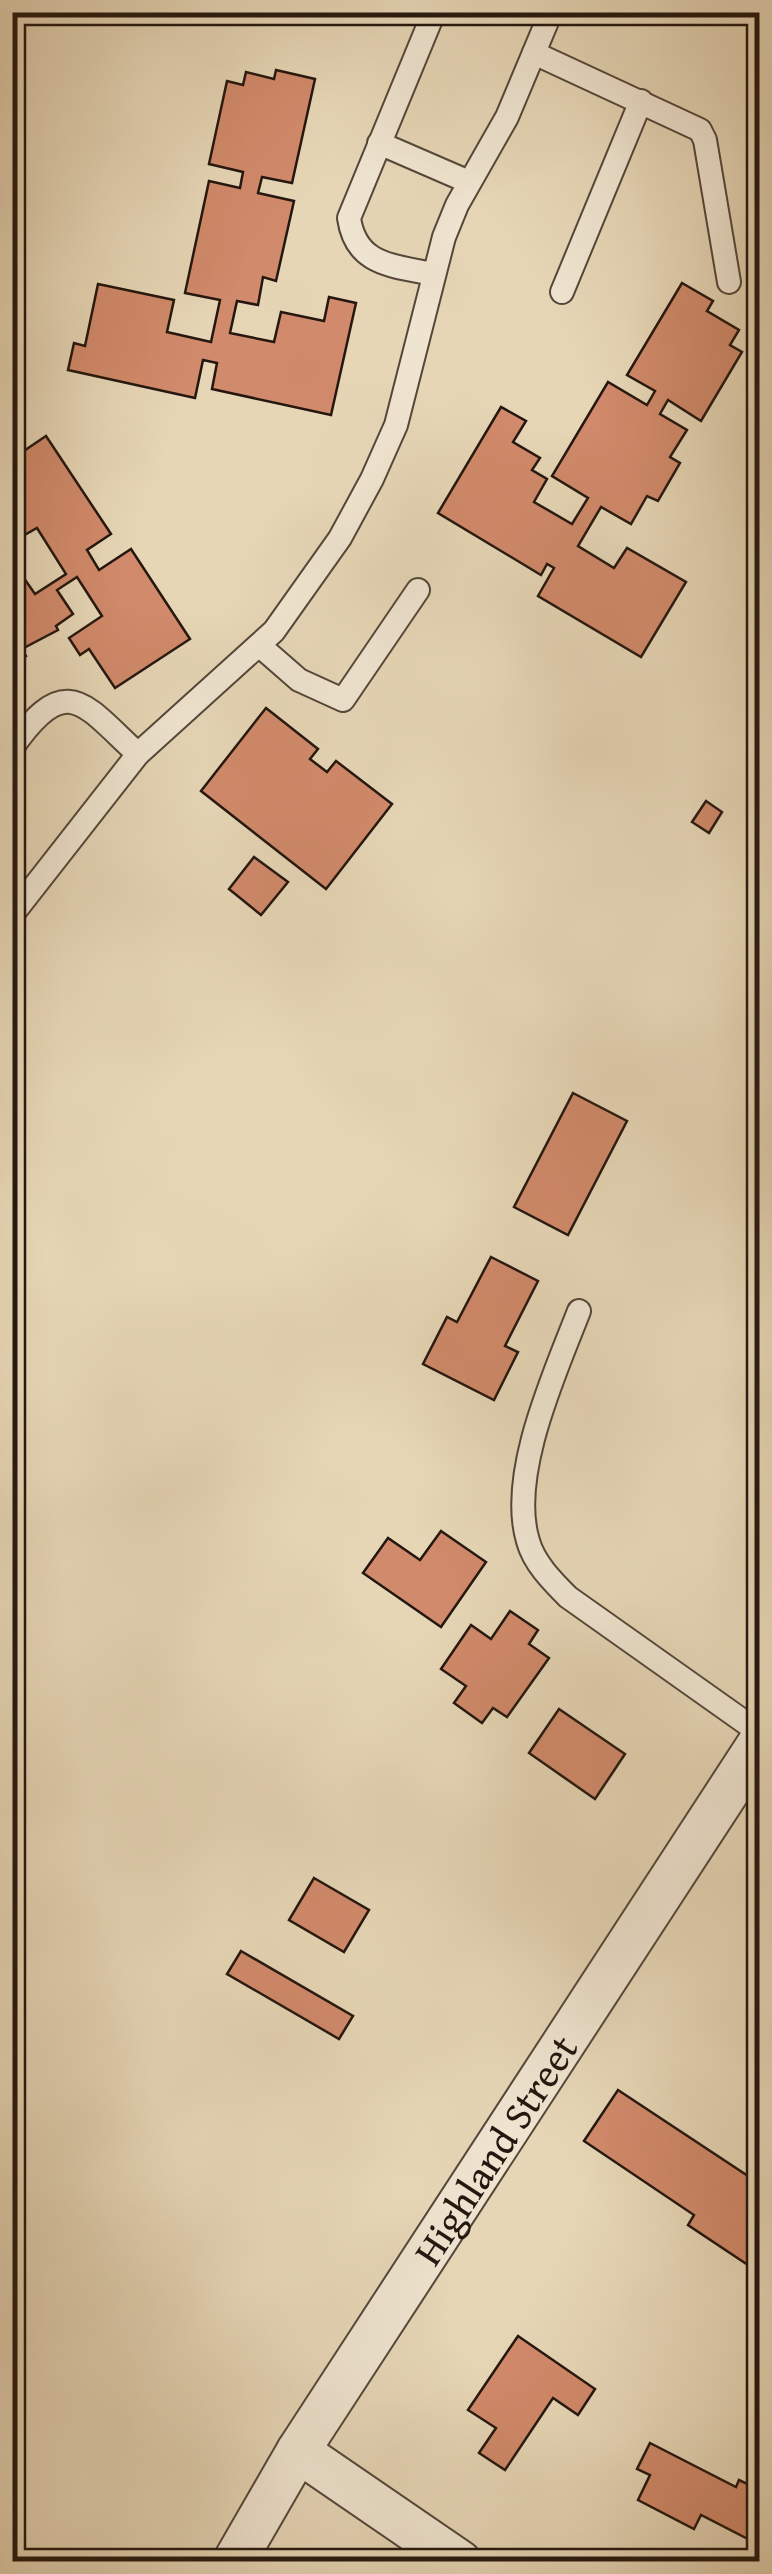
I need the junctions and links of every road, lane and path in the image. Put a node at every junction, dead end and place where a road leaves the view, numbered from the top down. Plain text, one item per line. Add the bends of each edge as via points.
1 (434, 12) edge
2 (551, 12) edge
3 (534, 53) junction
4 (641, 100) junction
5 (378, 143) junction
6 (469, 182) junction
7 (432, 274) junction
8 (729, 282) dead end
9 (562, 292) dead end
10 (418, 590) dead end
11 (260, 646) junction
12 (12, 748) edge
13 (138, 754) junction
14 (12, 914) edge
15 (579, 1311) dead end
16 (760, 1732) edge
17 (760, 1742) edge
18 (298, 2452) junction
19 (234, 2562) edge
20 (460, 2562) edge

1 - 5 lane
2 - 3 lane
3 - 4 lane
3 - 6 lane
4 - 8 lane via 691,123 706,140
4 - 9 lane
5 - 6 lane
5 - 7 lane via 353,204 351,232 367,256
6 - 7 lane
7 - 11 lane via 396,426 372,479 322,566
10 - 11 lane via 343,700 298,680
11 - 13 lane
12 - 13 lane via 35,718 70,701 92,709
13 - 14 lane
15 - 16 lane via 535,1431 528,1542 568,1597
17 - 18 street, Highland Street
18 - 19 street, Highland Street
18 - 20 street

